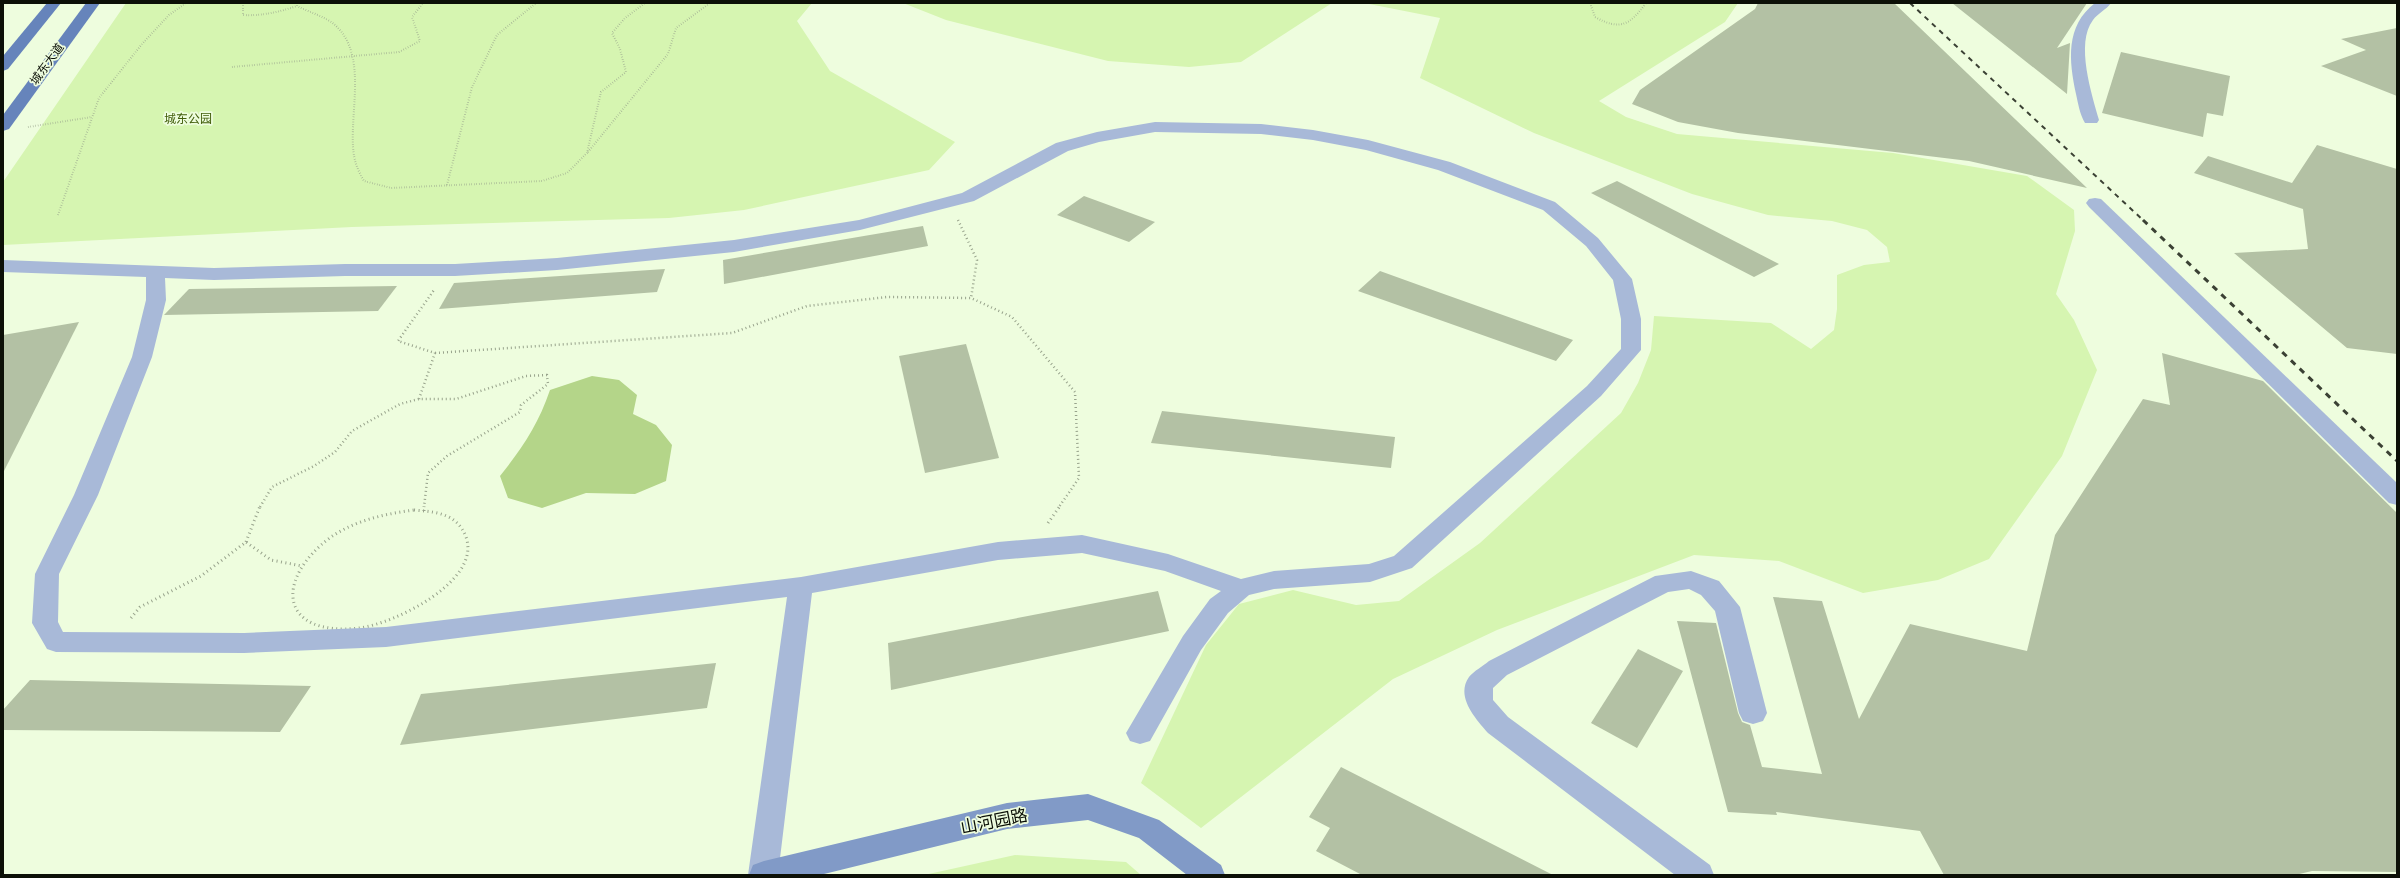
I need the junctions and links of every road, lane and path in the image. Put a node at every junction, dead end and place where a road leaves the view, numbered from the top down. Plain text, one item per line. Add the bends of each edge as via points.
1 (54, 3) edge
2 (93, 3) edge
3 (186, 3) edge
4 (244, 3) edge
5 (423, 3) edge
6 (536, 3) edge
7 (645, 3) edge
8 (710, 3) edge
9 (1590, 3) edge
10 (1646, 3) edge
11 (2104, 3) edge
12 (297, 4) edge
13 (3, 66) edge
14 (232, 67) dead end
15 (92, 117) junction
16 (2091, 120) dead end
17 (3, 126) edge
18 (25, 128) dead end
19 (587, 153) junction
20 (447, 186) junction
21 (946, 203) junction
22 (2095, 203) dead end
23 (58, 215) dead end
24 (3, 266) edge
25 (448, 270) junction
26 (155, 272) junction
27 (971, 298) junction
28 (435, 353) junction
29 (419, 399) junction
30 (2397, 497) edge
31 (424, 511) junction
32 (246, 542) junction
33 (1031, 548) junction
34 (302, 566) junction
35 (801, 586) junction
36 (1241, 588) junction
37 (111, 642) junction
38 (1753, 713) dead end
39 (1140, 733) dead end
40 (763, 875) edge
41 (1210, 875) edge
42 (1699, 875) edge

1 - 13 main road
2 - 17 main road, 城东大道
3 - 15 path via 169,15 142,44 99,98
4 - 12 path via 243,15 258,17 278,14
5 - 14 path, bridge via 412,17 420,40 399,52
6 - 20 path via 497,35 472,87
7 - 19 path via 625,18 612,33 620,49 626,72 601,92
8 - 19 path via 676,28 668,54
9 - 10 path via 1595,17 1606,24 1622,26 1631,22
11 - 16 street via 2086,19 2079,38 2081,89
12 - 20 path via 335,25 348,42 356,83 356,164 364,181 391,188
15 - 18 path
15 - 23 path
19 - 20 path via 567,173 542,181
21 - 25 street via 860,225 734,246 557,264
21 - 27 path via 962,227 977,260
21 - 36 street via 968,197 1062,147 1097,137 1154,127 1262,129 1368,145 1444,166 1549,206 1592,242 1622,279 1632,320 1631,350 1583,402 1403,562 1370,573 1274,580
22 - 30 street
24 - 26 street
25 - 26 street via 214,274
25 - 28 path via 398,341
26 - 37 street via 156,300 142,357 86,495 47,574 45,623 56,642
27 - 28 path via 887,297 807,306 732,333
27 - 33 path via 1012,317 1075,392 1079,478
28 - 29 path
29 - 31 path via 456,400 526,376 547,375 548,384 521,405 520,412 447,456 428,473
29 - 32 path via 400,404 382,413 352,431 335,452 314,466 272,487 261,505
31 - 34 path via 387,513 358,523 332,537 310,555
31 - 34 path via 439,512 457,520 467,534 468,552 460,570 444,590 420,607 392,620 362,628 335,629 312,624 296,612 291,595 296,575
32 - 34 path via 271,560
32 - 37 path via 201,576 140,607
33 - 35 street via 998,551
33 - 36 street via 1082,544 1168,563
35 - 37 street via 386,636 244,642
35 - 40 street
36 - 39 street via 1219,606 1192,643
38 - 42 street via 1727,607 1710,588 1691,580 1664,582 1498,668 1479,684 1480,704 1498,725
40 - 41 street, 山河园路 via 1007,816 1088,807 1149,829

